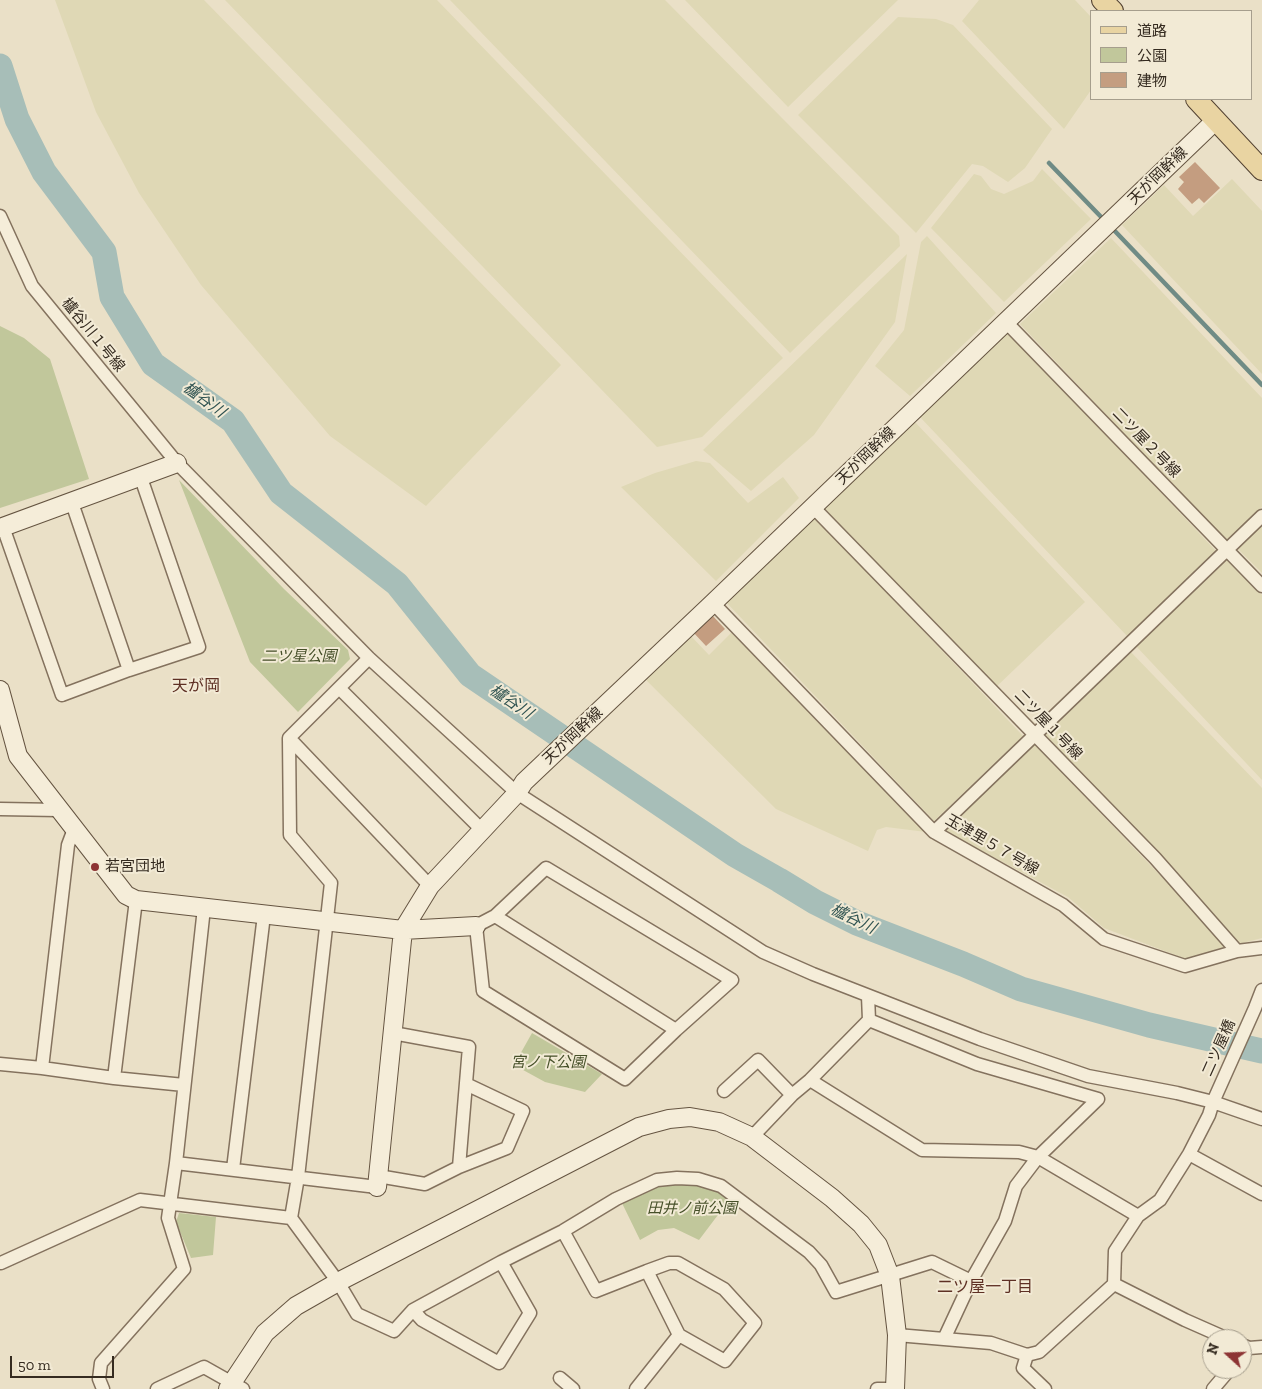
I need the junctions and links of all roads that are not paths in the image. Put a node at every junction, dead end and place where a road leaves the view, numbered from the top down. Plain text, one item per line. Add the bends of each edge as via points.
1 (1102, 0) edge
2 (1112, 10) edge
3 (1197, 100) edge
4 (1216, 120) junction
5 (1262, 170) edge
6 (0, 216) edge
7 (1006, 322) junction
8 (177, 463) junction
9 (141, 478) junction
10 (72, 503) junction
11 (813, 507) junction
12 (1262, 516) edge
13 (2, 528) edge
14 (1227, 550) junction
15 (1262, 586) edge
16 (714, 603) junction
17 (369, 658) junction
18 (129, 670) junction
19 (339, 688) junction
20 (0, 690) edge
21 (1034, 734) junction
22 (289, 738) junction
23 (520, 787) junction
24 (0, 809) edge
25 (59, 810) junction
26 (74, 829) junction
27 (482, 830) junction
28 (934, 832) junction
29 (430, 886) junction
30 (136, 900) junction
31 (204, 908) junction
32 (264, 915) junction
33 (495, 916) junction
34 (326, 922) junction
35 (476, 926) junction
36 (404, 930) junction
37 (1262, 948) edge
38 (1237, 951) junction
39 (1262, 990) edge
40 (868, 996) junction
41 (869, 1020) junction
42 (676, 1030) junction
43 (393, 1033) junction
44 (0, 1064) edge
45 (42, 1068) junction
46 (114, 1078) junction
47 (810, 1080) junction
48 (466, 1084) junction
49 (184, 1085) junction
50 (724, 1091) dead end
51 (792, 1095) junction
52 (1215, 1097) junction
53 (1262, 1119) edge
54 (752, 1137) junction
55 (1189, 1154) junction
56 (1038, 1157) junction
57 (176, 1163) junction
58 (459, 1166) junction
59 (233, 1169) junction
60 (298, 1177) junction
61 (377, 1181) junction
62 (1262, 1194) edge
63 (169, 1205) junction
64 (1138, 1216) junction
65 (291, 1218) junction
66 (563, 1231) junction
67 (501, 1262) junction
68 (1, 1263) edge
69 (647, 1271) junction
70 (890, 1276) junction
71 (971, 1281) junction
72 (338, 1282) junction
73 (1114, 1284) junction
74 (413, 1310) junction
75 (1205, 1329) edge
76 (679, 1335) junction
77 (897, 1335) junction
78 (944, 1339) junction
79 (1026, 1355) junction
80 (560, 1378) dead end
81 (1222, 1379) edge
82 (234, 1387) edge
83 (103, 1389) edge
84 (157, 1389) edge
85 (573, 1389) edge
86 (636, 1389) edge
87 (877, 1389) edge
88 (894, 1389) edge
89 (1045, 1389) edge
90 (1213, 1389) edge

1 - 2 main road
3 - 4 main road
4 - 5 main road
4 - 7 street, 天が岡幹線
6 - 8 street, 櫨谷川１号線 via 32,286
7 - 11 street, 天が岡幹線
7 - 14 street, 二ツ屋２号線
8 - 9 street
8 - 17 street, 櫨谷川１号線
9 - 10 street
9 - 18 street via 199,647
10 - 13 street
10 - 18 street
11 - 16 street, 天が岡幹線
11 - 21 street, 二ツ屋１号線
12 - 14 street
13 - 18 street via 62,695
14 - 15 street, 二ツ屋２号線
14 - 21 street
16 - 23 street, 天が岡幹線
16 - 28 street, 玉津里５７号線
17 - 19 street
17 - 23 street, 櫨谷川１号線
19 - 22 street
19 - 27 street
20 - 25 street via 18,756
21 - 28 street
21 - 38 street, 二ツ屋１号線 via 1155,858
22 - 29 street
22 - 34 street via 290,835 330,883
23 - 27 street, 天が岡幹線
23 - 40 street, 櫨谷川１号線 via 763,952
24 - 25 street
25 - 26 street
26 - 30 street via 126,895
26 - 45 street via 68,845
27 - 29 street, 天が岡幹線
28 - 38 street, 玉津里５７号線 via 1064,905 1104,939 1186,966
29 - 36 street, 天が岡幹線
30 - 31 street
30 - 46 street
31 - 32 street
31 - 49 street
32 - 34 street
32 - 59 street
33 - 35 street
33 - 42 street
33 - 42 street via 546,868 732,980
34 - 36 street
34 - 60 street
35 - 36 street
35 - 42 street via 483,991 625,1079
36 - 43 street
37 - 38 street
39 - 52 street, 二ツ屋橋
40 - 41 street
40 - 52 street, 櫨谷川１号線 via 1088,1076
41 - 47 street
41 - 56 street via 977,1064 1098,1099
43 - 48 street via 468,1047
43 - 61 street
44 - 45 street
45 - 46 street
46 - 49 street
47 - 51 street
47 - 56 street via 922,1150 1019,1152
48 - 58 street
48 - 58 street via 523,1110 507,1148
49 - 57 street
50 - 51 street via 758,1060
51 - 54 street
52 - 53 street, 櫨谷川１号線
52 - 55 street, 二ツ屋橋
54 - 70 street via 861,1224 878,1245
54 - 72 street via 719,1122 690,1117 640,1127
55 - 62 street
55 - 64 street, 二ツ屋橋 via 1160,1200
56 - 64 street
56 - 71 street via 1016,1186 1005,1221
57 - 59 street
57 - 63 street
58 - 61 street via 426,1184
59 - 60 street
60 - 61 street
60 - 65 street
63 - 65 street
63 - 68 street via 140,1200
63 - 83 street via 168,1218 184,1269 101,1363 99,1379
64 - 73 street via 1115,1251
65 - 72 street
66 - 67 street
66 - 69 street via 596,1291
66 - 70 street via 616,1199 657,1180 698,1179 721,1186 809,1252 821,1265 836,1292
67 - 74 street
67 - 74 street via 530,1313 499,1363 422,1320
69 - 76 street
69 - 76 street via 678,1263 724,1289 755,1323 725,1361
70 - 71 street via 932,1262
70 - 77 street
71 - 78 street
72 - 74 street via 357,1314 394,1331
72 - 82 street via 296,1306 265,1333
73 - 75 street
73 - 79 street via 1038,1352
76 - 86 street
77 - 78 street
77 - 88 street
78 - 79 street via 991,1342
79 - 89 street via 1023,1368
80 - 85 street
81 - 90 street
82 - 84 street via 204,1367
87 - 88 street

